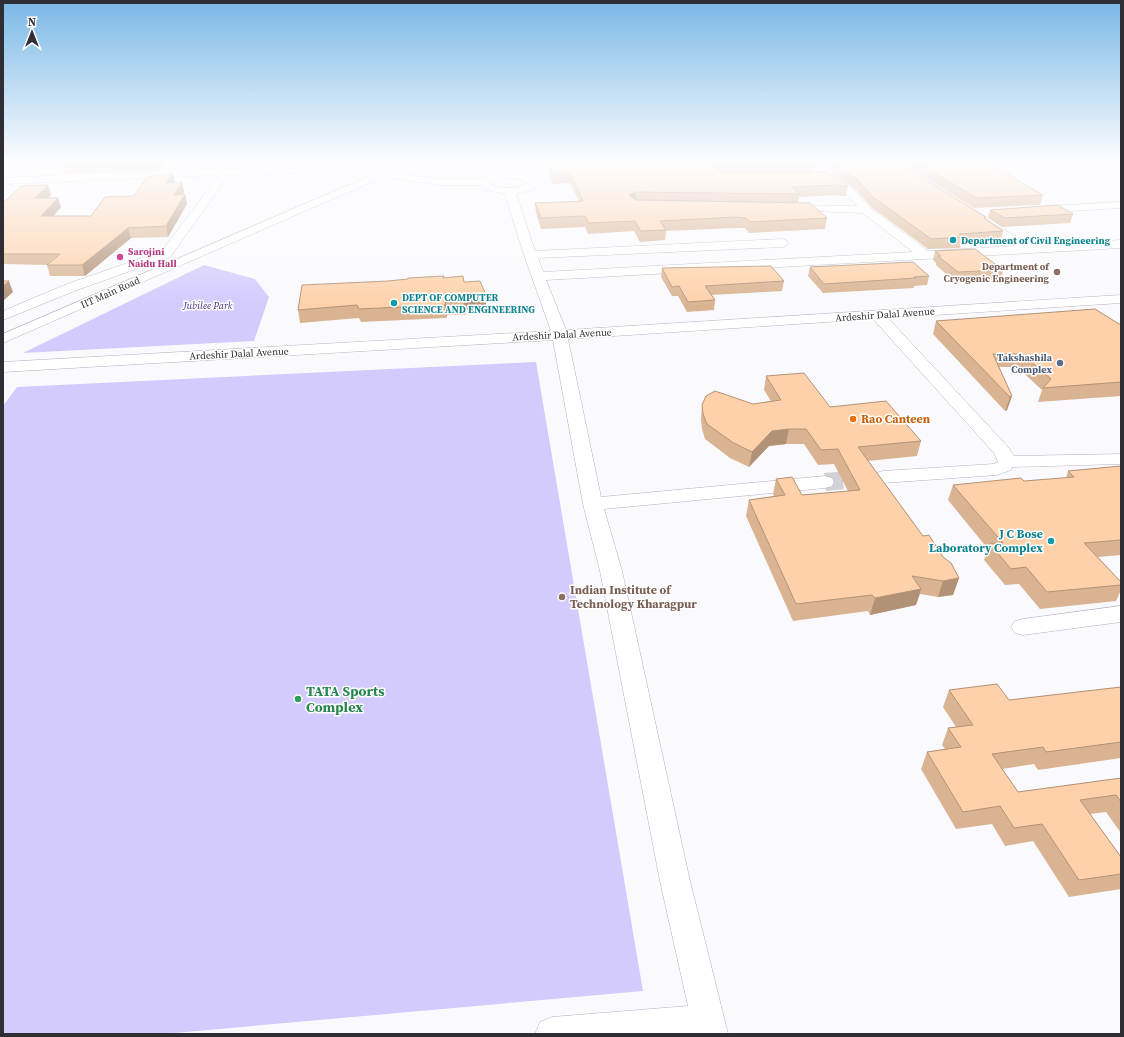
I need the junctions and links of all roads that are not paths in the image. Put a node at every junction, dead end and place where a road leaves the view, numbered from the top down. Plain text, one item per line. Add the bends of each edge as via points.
1 (199, 209) edge
2 (292, 209) edge
3 (515, 209) edge
4 (840, 209) edge
5 (1038, 209) edge
6 (866, 210) joint
7 (1026, 210) edge
8 (986, 212) edge
9 (782, 243) dead end
10 (1121, 244) edge
11 (680, 248) junction
12 (1028, 249) junction
13 (924, 254) junction
14 (530, 255) junction
15 (694, 268) junction
16 (539, 276) junction
17 (1121, 299) edge
18 (877, 314) junction
19 (3, 316) edge
20 (560, 335) junction
21 (3, 339) edge
22 (3, 367) edge
23 (1121, 459) edge
24 (1007, 462) junction
25 (883, 477) tunnel mouth
26 (825, 482) tunnel mouth
27 (593, 504) junction
28 (1121, 614) edge
29 (1023, 626) dead end
30 (709, 1028) edge
31 (552, 1034) edge

1 - 19 street via 166,254 72,287
2 - 21 street, IIT Main Road
3 - 14 street
4 - 6 street
5 - 7 street
6 - 13 street
8 - 12 street via 971,214
9 - 11 street
10 - 12 street
11 - 14 street
11 - 15 street
12 - 13 street
13 - 15 street
14 - 16 street
15 - 16 street
16 - 20 street
17 - 18 street, Ardeshir Dalal Avenue
18 - 20 street, Ardeshir Dalal Avenue
18 - 24 street via 1002,451
20 - 22 street, Ardeshir Dalal Avenue
20 - 27 street
23 - 24 street
24 - 25 street via 997,469
26 - 27 street
27 - 30 street via 611,571 675,881
28 - 29 street
30 - 31 street

